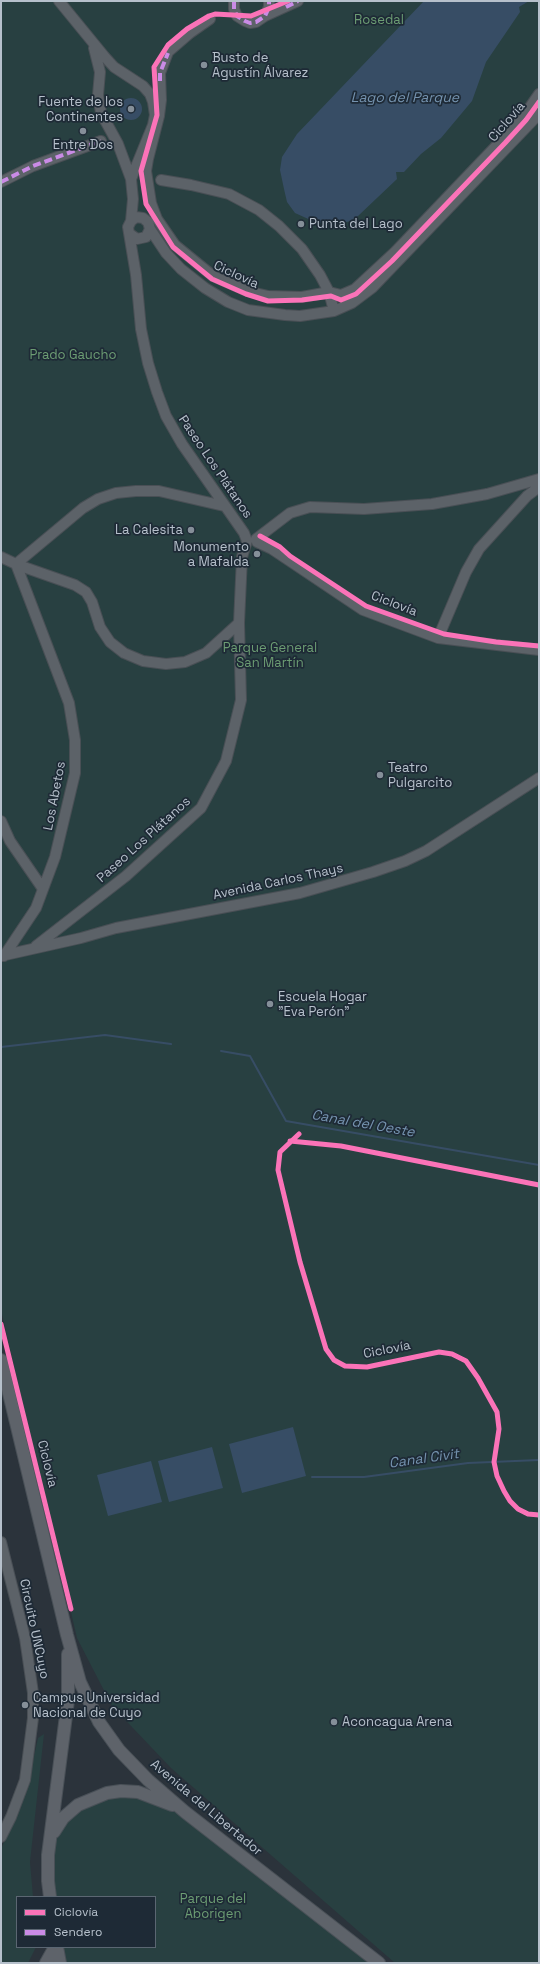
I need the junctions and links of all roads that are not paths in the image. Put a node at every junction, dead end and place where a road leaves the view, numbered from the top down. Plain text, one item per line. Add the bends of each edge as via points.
1 (59, 1) edge
2 (234, 1) edge
3 (269, 1) edge
4 (292, 2) edge
5 (265, 16) junction
6 (210, 19) dead end
7 (92, 42) junction
8 (539, 94) edge
9 (539, 114) edge
10 (101, 141) dead end
11 (131, 179) junction
12 (161, 180) dead end
13 (1, 182) edge
14 (133, 199) junction
15 (143, 218) junction
16 (131, 221) junction
17 (150, 229) junction
18 (130, 234) junction
19 (141, 239) junction
20 (166, 253) junction
21 (136, 275) junction
22 (329, 292) junction
23 (334, 311) junction
24 (539, 479) edge
25 (539, 487) edge
26 (224, 506) junction
27 (251, 541) junction
28 (1, 557) edge
29 (16, 564) junction
30 (239, 623) junction
31 (438, 638) junction
32 (539, 650) edge
33 (539, 778) edge
34 (1, 821) edge
35 (43, 889) junction
36 (33, 949) junction
37 (2, 956) edge
38 (1, 1360) edge
39 (1, 1542) edge
40 (67, 1635) junction
41 (185, 1812) junction
42 (1, 1837) edge
43 (52, 1837) junction
44 (50, 1896) edge
45 (55, 1948) edge
46 (56, 1948) edge
47 (46, 1963) edge
48 (60, 1963) edge
49 (378, 1963) edge

1 - 7 street
2 - 5 street via 237,16 245,21 256,22
3 - 5 street
4 - 5 street
6 - 22 street via 168,52 160,73 160,116 146,171 151,203 157,219 175,245 214,276 247,291 268,296 302,297
7 - 11 street via 100,72 98,95 101,113 118,144
7 - 11 street via 114,67 143,86 150,94 155,115 153,125
8 - 22 street via 521,120 368,278 355,289 341,295
9 - 23 street via 372,288 352,303
10 - 13 street via 33,166
11 - 14 street
12 - 22 street via 191,184 229,194 259,210 302,249
14 - 15 street
14 - 16 street
15 - 16 street via 136,217
15 - 17 street via 148,222
16 - 18 street via 128,227
17 - 19 street
17 - 20 street
18 - 19 street
18 - 21 street
19 - 20 street
19 - 21 street
20 - 23 street via 205,288 248,310 300,316
21 - 26 street, Paseo Los Plátanos via 141,329 148,364 166,416
22 - 23 street
24 - 27 street via 487,494 432,504 364,510 310,507 290,513
25 - 31 street via 479,549 466,572
26 - 27 street, Paseo Los Plátanos
26 - 29 street via 159,491 116,492 82,508
27 - 30 street, Paseo Los Plátanos via 242,557
27 - 31 street via 270,548 363,610
28 - 29 street
29 - 30 street via 75,585 86,592 100,627 110,642 124,653 143,661 166,664 185,662 206,652
29 - 35 street, Los Abetos via 69,702 75,740 75,774 55,857
30 - 36 street, Paseo Los Plátanos via 241,700 226,761 201,808 126,876
31 - 32 street
33 - 36 street, Avenida Carlos Thays via 426,851 373,872 300,893 116,928
34 - 35 street via 10,840
35 - 37 street, Los Abetos via 36,908
36 - 37 street, Avenida Carlos Thays
38 - 40 main road, Avenida del Libertador
39 - 42 street, Circuito UNCuyo via 26,1644 33,1693 33,1718 25,1780
40 - 41 main road, Avenida del Libertador via 80,1682 99,1722 119,1750 148,1780
40 - 43 main road, Avenida del Libertador via 68,1700
41 - 43 main road via 138,1792 121,1791 87,1801 70,1812 63,1818
41 - 49 main road, Avenida del Libertador
43 - 44 main road, Avenida del Libertador via 48,1855
45 - 47 main road
46 - 48 main road

